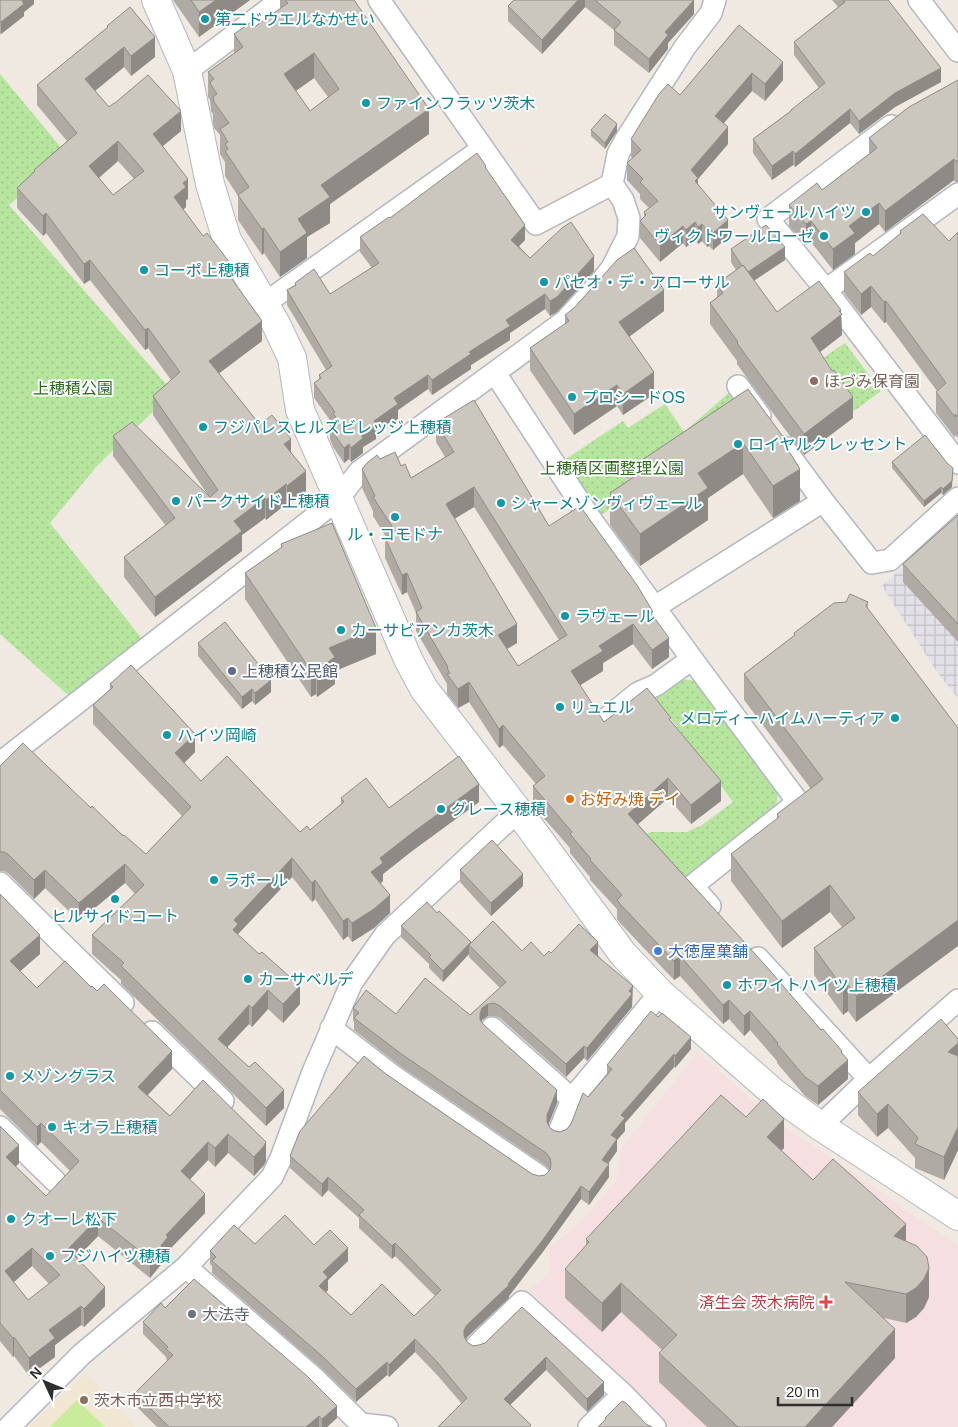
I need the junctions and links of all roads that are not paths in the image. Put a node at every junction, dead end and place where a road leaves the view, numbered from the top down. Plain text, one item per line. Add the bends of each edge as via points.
1 (156, 0) edge
2 (281, 0) edge
3 (379, 0) edge
4 (715, 0) edge
5 (919, 0) edge
6 (958, 51) edge
7 (187, 71) junction
8 (910, 113) edge
9 (482, 149) junction
10 (612, 184) junction
11 (958, 194) edge
12 (826, 290) junction
13 (264, 304) junction
14 (495, 373) junction
15 (738, 386) dead end
16 (958, 464) edge
17 (958, 498) edge
18 (338, 499) junction
19 (823, 502) junction
20 (655, 607) junction
21 (692, 659) junction
22 (606, 719) edge
23 (0, 763) edge
24 (518, 811) junction
25 (0, 883) edge
26 (725, 922) edge
27 (744, 943) edge
28 (660, 993) junction
29 (958, 1000) edge
30 (331, 1028) junction
31 (492, 1028) dead end
32 (869, 1079) junction
33 (572, 1099) junction
34 (239, 1116) edge
35 (820, 1126) junction
36 (0, 1127) edge
37 (559, 1132) edge
38 (540, 1176) edge
39 (55, 1181) dead end
40 (958, 1216) edge
41 (186, 1267) junction
42 (476, 1346) edge
43 (622, 1394) junction
44 (9, 1427) edge
45 (387, 1427) edge
46 (589, 1427) edge
47 (655, 1427) edge

1 - 7 street
2 - 7 street
3 - 9 street
4 - 10 street via 711,13 625,141 618,154
5 - 6 street
7 - 13 street via 210,184 227,240
8 - 12 street via 768,219
9 - 10 street via 536,224
9 - 13 street
10 - 14 street via 623,200 629,218 628,236 612,268 565,320
11 - 12 street
12 - 16 street
13 - 18 street via 292,358 300,410
14 - 18 street via 359,472
14 - 20 street via 592,521
15 - 19 street
17 - 19 street via 890,560 872,563
18 - 23 street
18 - 24 street via 424,689
19 - 20 street
20 - 21 street
21 - 22 street via 656,685 638,693
21 - 26 street via 798,802 692,886
24 - 28 street via 623,954
24 - 30 street via 386,935 352,982
25 - 34 street
27 - 32 street
28 - 33 street
28 - 35 street via 774,1093
29 - 32 street
30 - 38 street via 393,1076
30 - 41 street via 274,1151 272,1177
31 - 33 street
32 - 35 street
33 - 37 street
35 - 40 street
36 - 39 street
41 - 44 street via 82,1354
41 - 45 street via 314,1378 361,1424
42 - 43 street via 522,1302
43 - 46 street
43 - 47 street

